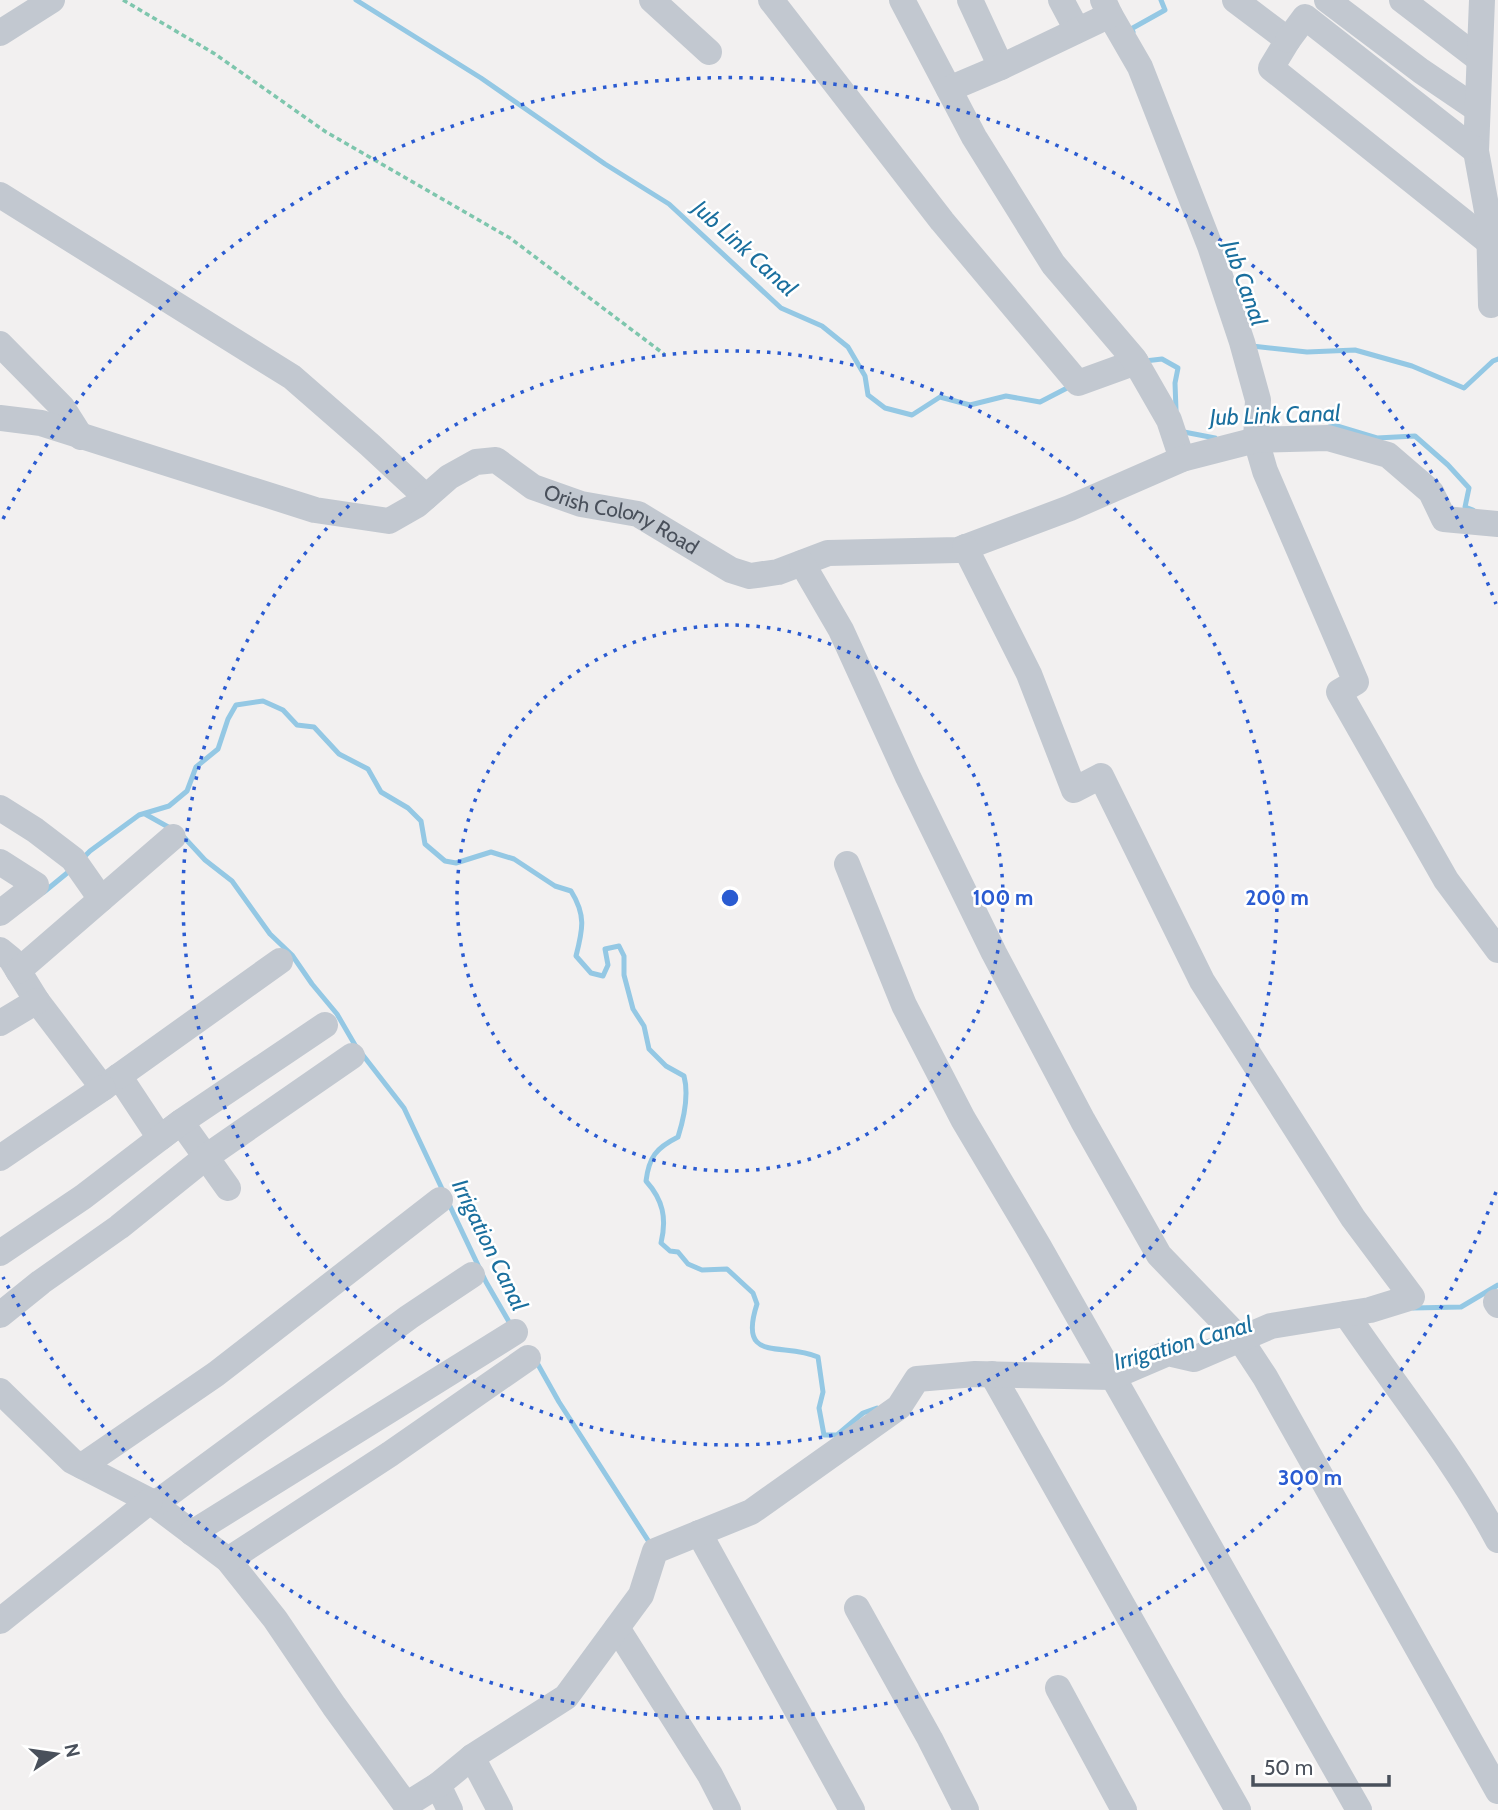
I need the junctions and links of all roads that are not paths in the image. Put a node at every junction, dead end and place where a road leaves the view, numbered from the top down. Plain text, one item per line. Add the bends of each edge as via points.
1 (52, 0) edge
2 (652, 0) edge
3 (771, 0) edge
4 (902, 0) edge
5 (970, 0) edge
6 (1061, 0) edge
7 (1235, 0) edge
8 (1327, 0) edge
9 (1402, 0) edge
10 (1482, 0) edge
11 (1106, 7) edge
12 (1077, 30) junction
13 (0, 33) edge
14 (1288, 40) junction
15 (709, 52) dead end
16 (1479, 60) junction
17 (1002, 68) junction
18 (949, 89) junction
19 (1484, 111) edge
20 (1476, 151) junction
21 (0, 195) edge
22 (1489, 242) junction
23 (1490, 305) dead end
24 (0, 344) edge
25 (1136, 362) junction
26 (0, 418) edge
27 (81, 437) junction
28 (1256, 440) junction
29 (1182, 459) junction
30 (426, 497) junction
31 (1498, 524) edge
32 (965, 547) junction
33 (802, 563) junction
34 (0, 808) edge
35 (173, 836) dead end
36 (0, 862) edge
37 (847, 864) dead end
38 (101, 899) junction
39 (0, 913) edge
40 (0, 950) edge
41 (1498, 950) edge
42 (280, 961) dead end
43 (18, 971) junction
44 (37, 1001) junction
45 (0, 1023) edge
46 (325, 1025) dead end
47 (352, 1056) dead end
48 (111, 1082) junction
49 (181, 1122) junction
50 (206, 1157) junction
51 (0, 1158) edge
52 (228, 1188) dead end
53 (440, 1200) dead end
54 (0, 1253) edge
55 (472, 1275) dead end
56 (1346, 1314) junction
57 (0, 1315) edge
58 (515, 1332) dead end
59 (1240, 1339) junction
60 (528, 1358) dead end
61 (992, 1374) junction
62 (1112, 1377) junction
63 (0, 1391) edge
64 (82, 1466) junction
65 (152, 1503) junction
66 (192, 1533) junction
67 (699, 1533) junction
68 (1498, 1540) edge
69 (228, 1560) junction
70 (857, 1608) dead end
71 (0, 1621) edge
72 (617, 1628) junction
73 (1058, 1689) dead end
74 (472, 1757) junction
75 (438, 1785) junction
76 (1498, 1791) edge
77 (450, 1810) edge
78 (500, 1810) edge
79 (728, 1810) edge
80 (852, 1810) edge
81 (966, 1810) edge
82 (1124, 1810) edge
83 (1238, 1810) edge
84 (1359, 1810) edge

1 - 13 street
2 - 15 street
3 - 25 street via 942,221 1078,383
4 - 18 street
5 - 17 street
6 - 12 street
7 - 14 street
8 - 19 street via 1421,71
9 - 16 street
10 - 16 street
11 - 12 street
11 - 28 street via 1140,67 1214,258 1258,400
12 - 17 street
14 - 20 street via 1305,17
14 - 22 street via 1271,68
16 - 19 street
17 - 18 street
18 - 25 street via 1053,264
19 - 20 street
20 - 22 street
21 - 30 street via 292,377
22 - 23 street
24 - 27 street via 62,407
25 - 29 street via 1169,420
26 - 27 street, Orish Colony Road via 41,423
27 - 30 street, Orish Colony Road via 315,510 389,521
28 - 29 street, Orish Colony Road
28 - 31 street, Orish Colony Road via 1328,438 1388,455 1431,492 1444,519
28 - 41 street via 1265,471 1356,681 1339,692 1446,880
29 - 32 street, Orish Colony Road
30 - 33 street, Orish Colony Road via 476,462 496,460 533,487 581,504 638,514 731,570 750,576
32 - 33 street, Orish Colony Road via 828,553
32 - 56 street via 1029,674 1074,790 1101,776 1202,981 1353,1218 1412,1297
33 - 59 street via 841,631 976,915 1083,1121 1159,1255
34 - 38 street via 72,859
35 - 38 street
36 - 39 street via 36,885
37 - 62 street via 904,1005 963,1119
38 - 43 street
40 - 43 street
42 - 48 street
43 - 44 street
44 - 45 street
44 - 48 street
46 - 49 street
47 - 50 street
48 - 49 street via 160,1138
48 - 51 street
49 - 50 street
49 - 54 street
50 - 52 street
50 - 57 street
53 - 64 street via 216,1374
55 - 65 street
56 - 59 street via 1272,1326
56 - 68 street via 1435,1437
58 - 66 street
59 - 62 street via 1194,1359 1168,1353
59 - 76 street
60 - 69 street
61 - 62 street
61 - 67 street via 917,1379 900,1407 751,1512
61 - 83 street
62 - 84 street
63 - 64 street
64 - 65 street
65 - 66 street
65 - 71 street
66 - 69 street
67 - 72 street via 655,1551 641,1595
67 - 80 street
69 - 75 street via 407,1805
70 - 81 street
72 - 74 street via 566,1697
72 - 79 street
73 - 82 street
74 - 75 street
74 - 78 street
75 - 77 street

